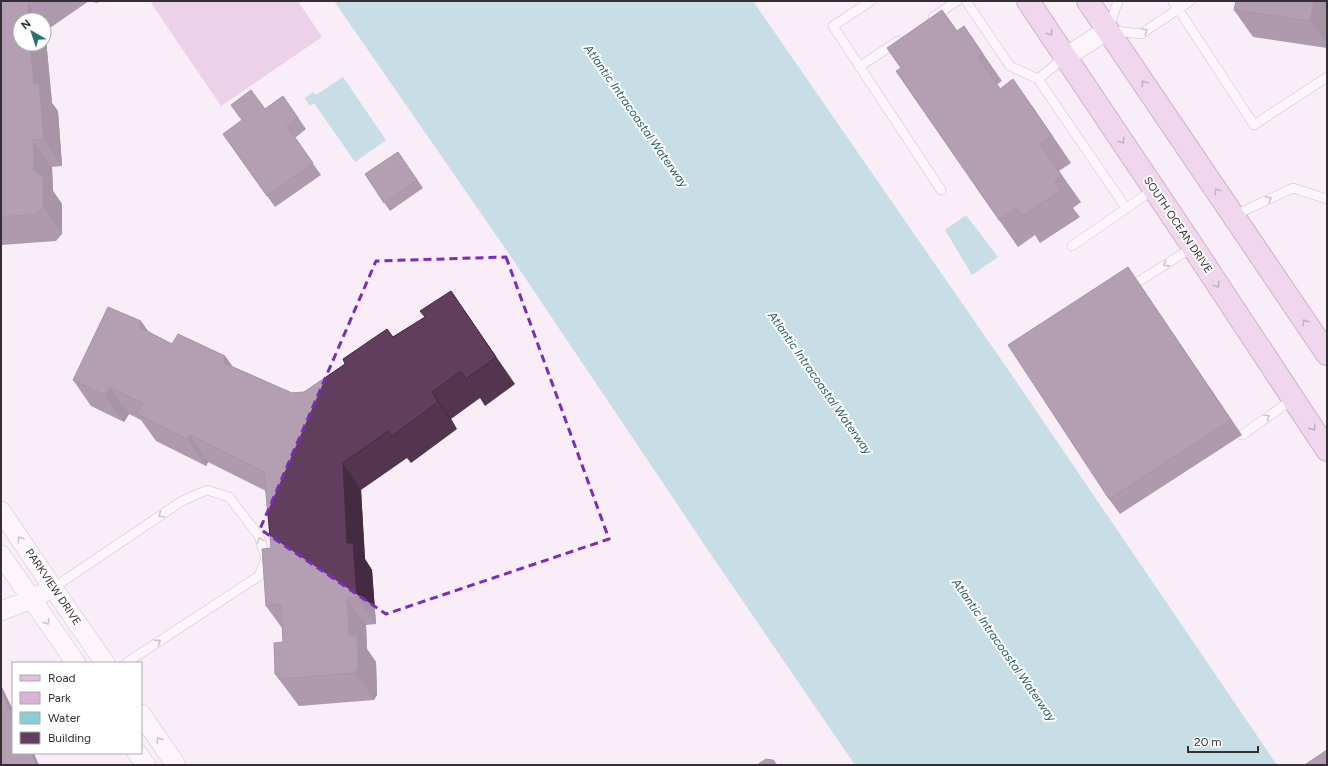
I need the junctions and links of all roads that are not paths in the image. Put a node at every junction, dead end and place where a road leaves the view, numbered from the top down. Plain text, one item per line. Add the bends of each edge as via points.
1 (870, 1) edge
2 (957, 1) edge
3 (966, 1) edge
4 (1028, 1) edge
5 (1088, 1) edge
6 (1118, 1) edge
7 (1190, 1) edge
8 (1176, 5) edge
9 (924, 23) edge
10 (1108, 30) junction
11 (905, 36) edge
12 (1066, 57) junction
13 (859, 67) junction
14 (1327, 77) edge
15 (1038, 79) junction
16 (1154, 188) junction
17 (941, 190) dead end
18 (1327, 199) edge
19 (1126, 208) junction
20 (1233, 216) junction
21 (1072, 246) dead end
22 (1193, 247) junction
23 (1138, 282) edge
24 (1327, 354) edge
25 (1293, 399) junction
26 (1242, 435) dead end
27 (1327, 450) edge
28 (1, 511) edge
29 (1, 555) edge
30 (52, 588) junction
31 (32, 599) junction
32 (1, 611) edge
33 (75, 662) edge
34 (104, 662) edge
35 (128, 662) edge
36 (142, 715) edge
37 (138, 754) edge
38 (146, 765) edge
39 (176, 765) edge

1 - 13 lane via 833,26
2 - 9 lane
3 - 15 lane via 1010,66
4 -> 12 main road, SOUTH OCEAN DRIVE
5 - 10 main road
6 - 10 lane
7 - 8 lane
10 -> 8 lane via 1141,34
8 - 14 lane via 1254,125
10 - 12 street
20 -> 10 main road
11 - 13 lane
12 - 15 lane
12 -> 16 main road, SOUTH OCEAN DRIVE
13 - 17 lane
15 - 19 lane
16 - 19 lane
16 - 22 main road, SOUTH OCEAN DRIVE
20 -> 18 lane via 1292,188
19 - 21 lane
24 -> 20 main road
22 -> 23 lane
22 -> 25 main road, SOUTH OCEAN DRIVE
26 -> 25 lane
25 -> 27 main road, SOUTH OCEAN DRIVE
30 -> 28 street, PARKVIEW DRIVE
29 - 31 street
30 - 31 street
30 - 34 street, PARKVIEW DRIVE
35 -> 30 lane via 259,576 266,559 259,536 229,497 208,490 182,501
31 - 32 street
31 -> 33 street
39 -> 36 street
37 - 38 street

